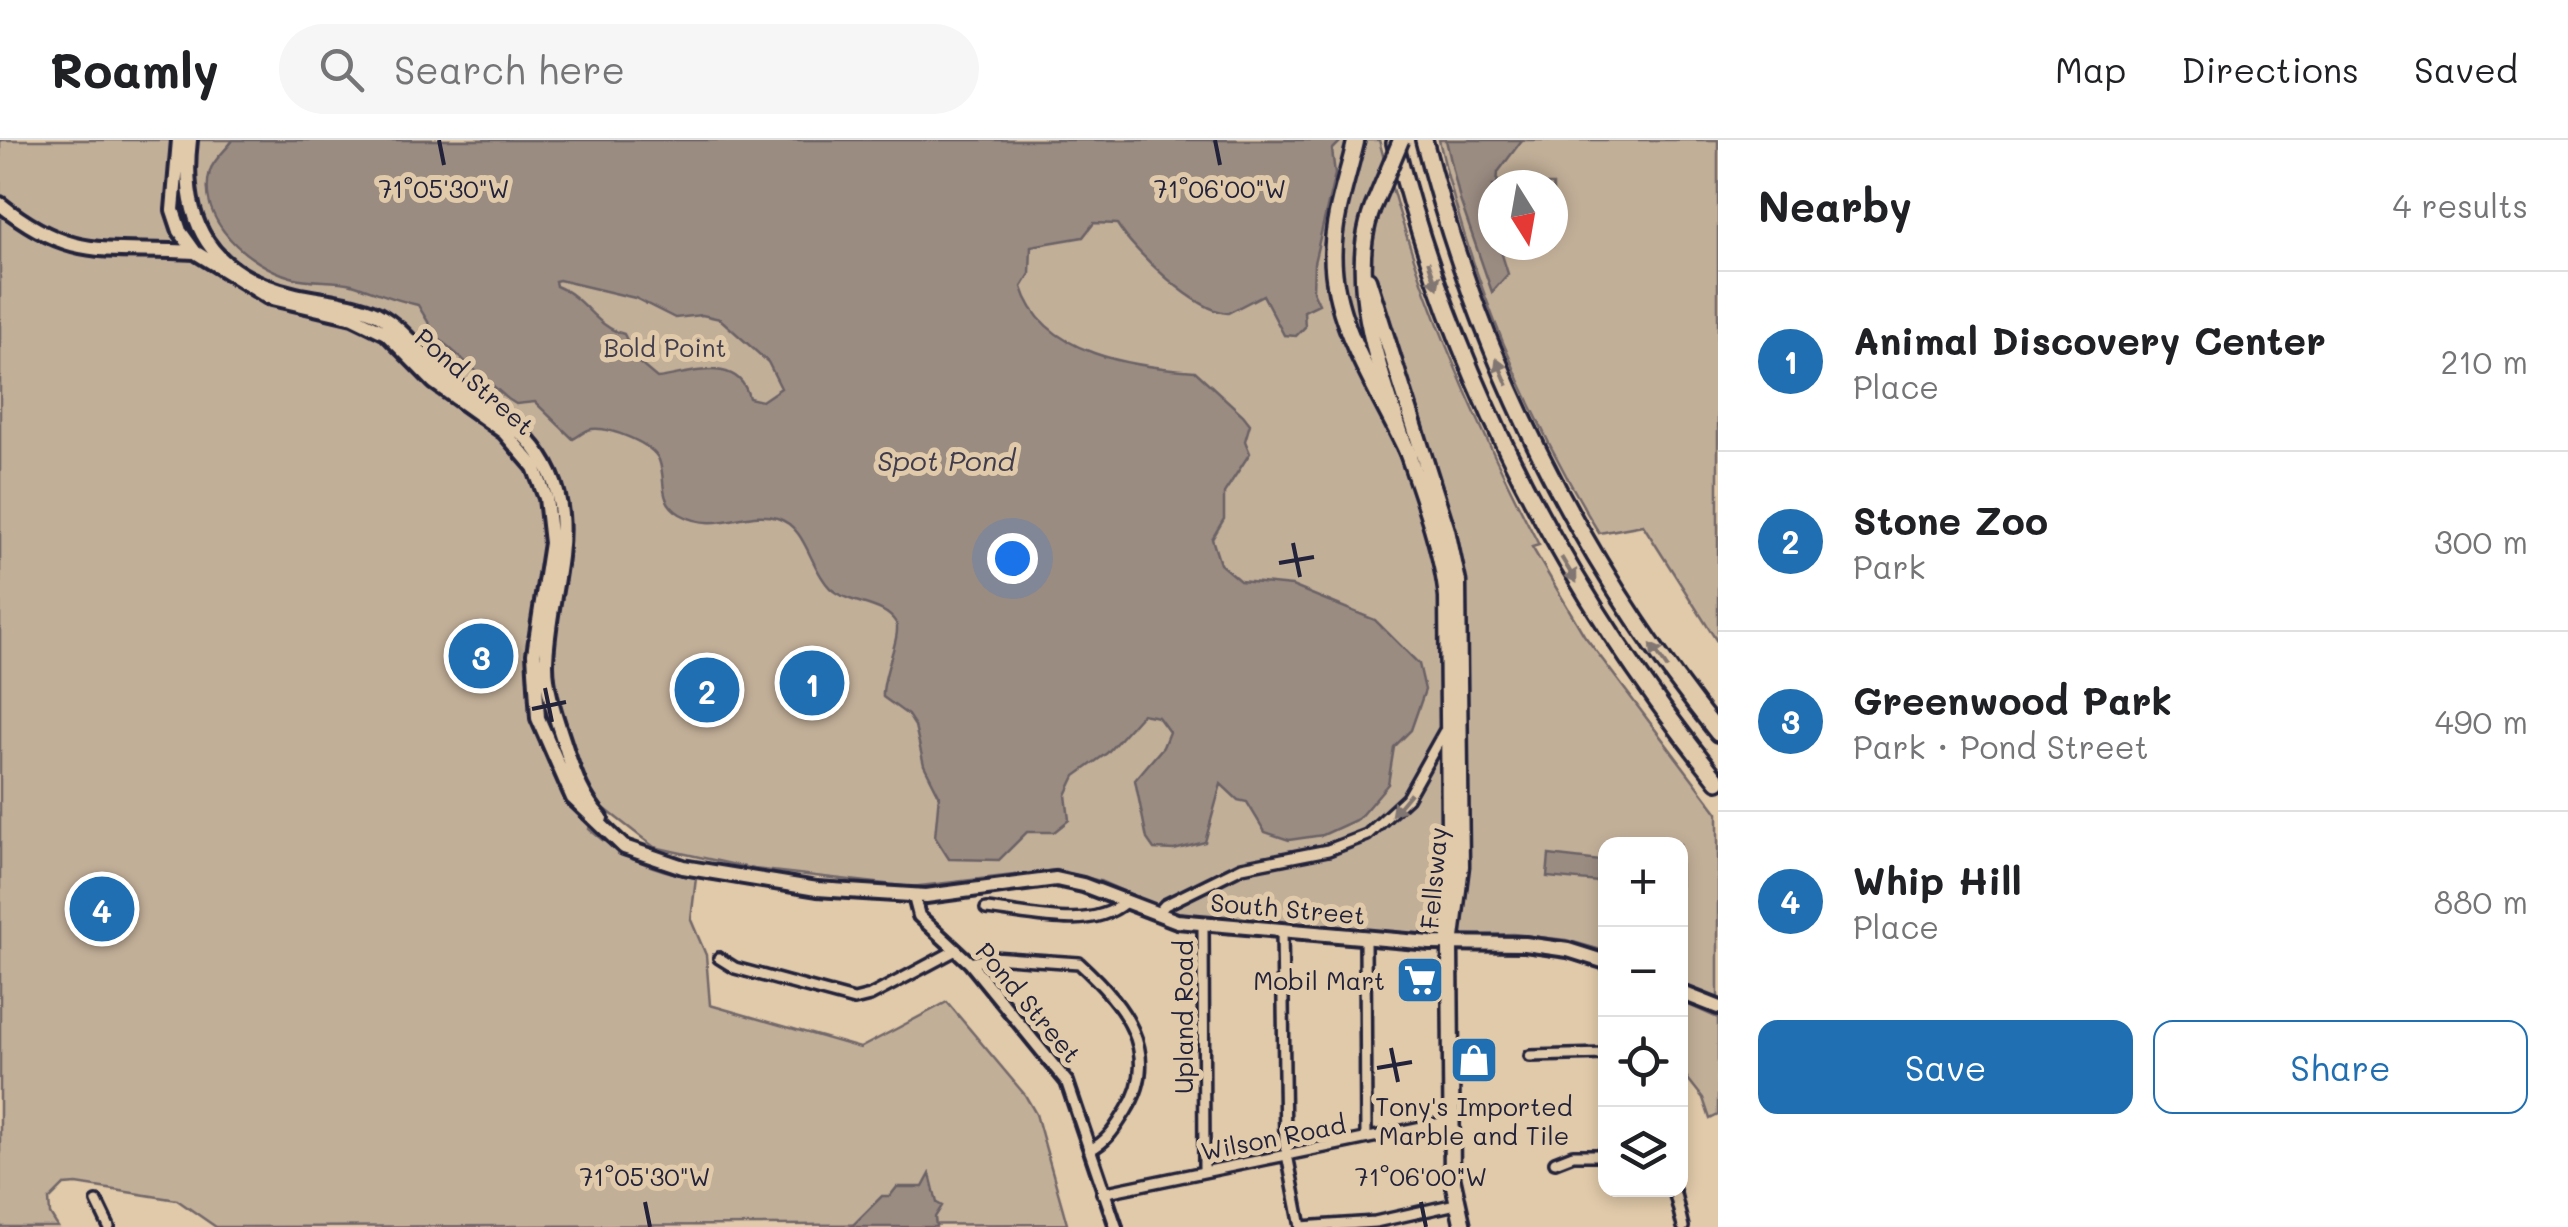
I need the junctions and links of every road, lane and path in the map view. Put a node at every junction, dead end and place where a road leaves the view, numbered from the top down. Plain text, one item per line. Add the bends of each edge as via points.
1 (179, 140) edge
2 (190, 140) edge
3 (1356, 140) edge
4 (1398, 140) edge
5 (1424, 140) edge
6 (0, 204) edge
7 (176, 223) junction
8 (195, 223) junction
9 (205, 239) junction
10 (1364, 248) junction
11 (147, 249) junction
12 (195, 252) junction
13 (1410, 455) junction
14 (1448, 720) junction
15 (1718, 734) edge
16 (1718, 781) edge
17 (655, 858) junction
18 (914, 896) junction
19 (1124, 902) junction
20 (986, 910) dead end
21 (1156, 916) junction
22 (1203, 924) junction
23 (1282, 930) junction
24 (1365, 938) junction
25 (1451, 944) junction
26 (956, 950) junction
27 (719, 958) dead end
28 (1598, 960) edge
29 (970, 963) junction
30 (1688, 995) edge
31 (1718, 1007) edge
32 (1598, 1054) edge
33 (1530, 1056) dead end
34 (1451, 1121) junction
35 (1366, 1138) junction
36 (1090, 1150) junction
37 (1286, 1154) junction
38 (1598, 1155) edge
39 (1555, 1162) dead end
40 (1204, 1171) junction
41 (1102, 1192) junction
42 (1676, 1197) edge
43 (97, 1202) dead end
44 (1456, 1204) junction
45 (109, 1227) edge
46 (1116, 1227) edge
47 (1301, 1227) edge
48 (1464, 1227) edge
49 (1682, 1227) edge

1 - 7 main road
2 - 8 main road via 186,190
3 - 13 highway via 1333,246 1336,291
4 - 10 main road, Fellsway, bridge
4 -> 16 highway via 1446,311 1516,472 1611,637
15 -> 5 highway via 1628,610 1547,470 1477,310
6 - 11 main road, Pond Street via 64,243 123,254
7 - 8 main road
7 - 11 main road
7 - 12 main road
8 - 9 main road, Pond Street
9 - 12 main road
9 - 17 main road, Pond Street via 262,282 387,320 538,452 556,492 562,537 547,646 552,703 587,801
10 - 13 main road, Fellsway via 1365,315
10 - 25 main road, Fellsway via 1375,312 1458,582 1460,866
11 - 12 main road, Pond Street
12 - 17 main road, Pond Street via 268,298 380,329 434,382 524,452 543,485 550,532 550,576 534,666 542,732 584,812 624,847
13 - 14 main road, Fellsway via 1444,572
14 -> 21 street via 1422,777 1378,828 1334,848 1236,869
14 - 25 main road, Fellsway
17 - 18 main road, Pond Street via 796,886
18 - 19 main road, South Street via 1050,879 1083,884
18 - 26 street, Pond Street via 919,916
19 - 20 street via 1110,914 1085,918
19 - 21 main road, South Street
21 - 22 main road, South Street
22 - 23 main road, South Street
22 - 40 street, Upland Road
23 - 24 main road, South Street
23 - 37 street
24 - 25 main road, South Street
24 - 35 street
25 - 28 main road, South Street via 1537,945
25 - 34 main road
26 - 27 street via 854,1000
26 - 29 street, Pond Street
29 - 36 street, Pond Street via 1062,1074
29 - 36 street via 992,957 1078,963 1137,1034 1139,1090 1110,1136
30 - 31 main road
32 - 33 street
34 - 35 street, Wilson Road
34 - 44 main road
35 - 37 street, Wilson Road
36 - 41 street, Pond Street
37 - 40 street, Wilson Road
37 - 47 street
38 - 39 street
40 - 41 street, Wilson Road
41 - 46 street, Pond Street
42 - 49 street
43 - 45 street
44 - 47 street via 1375,1222
44 - 48 main road

